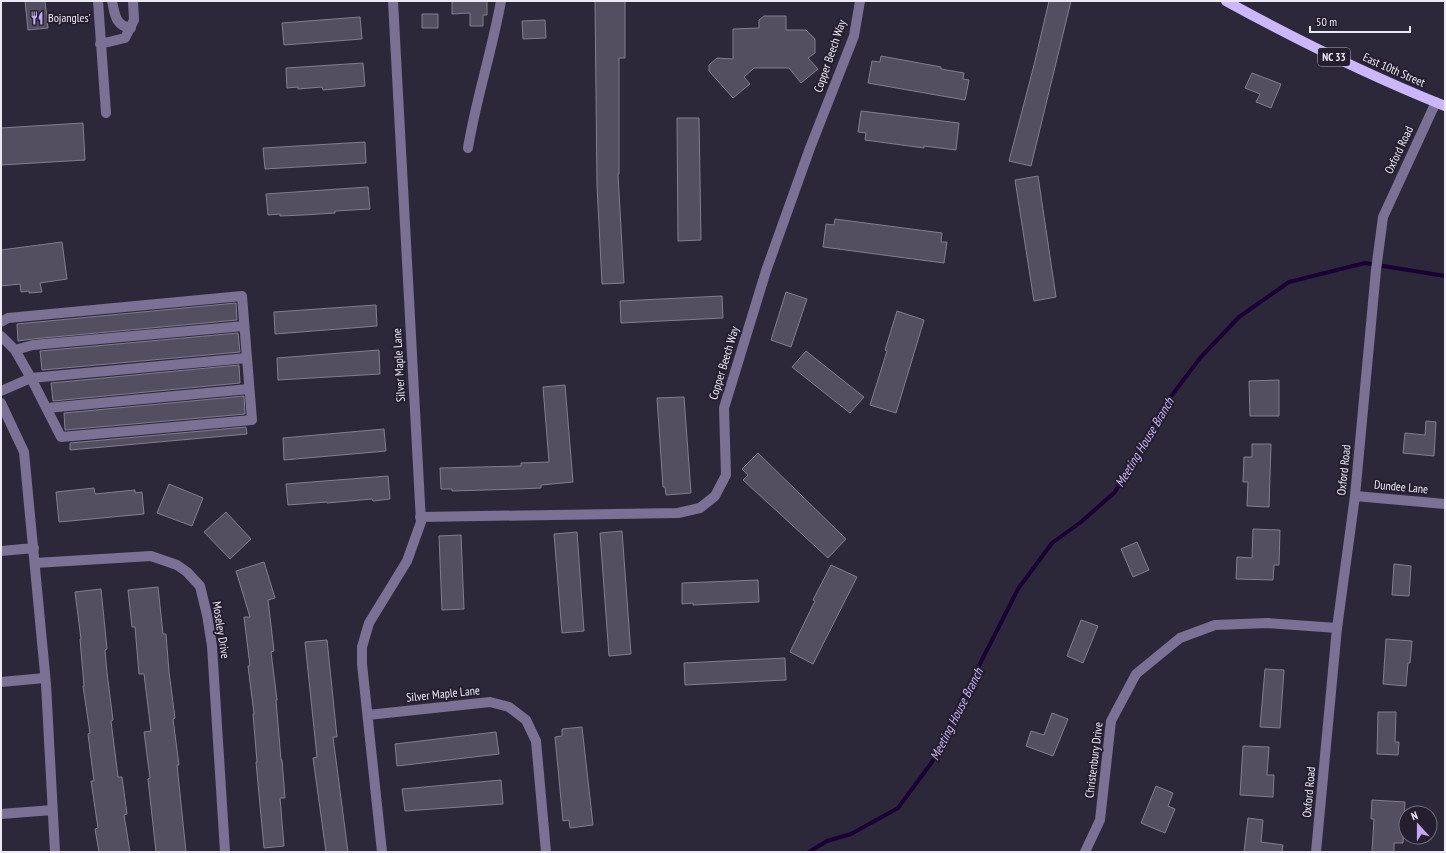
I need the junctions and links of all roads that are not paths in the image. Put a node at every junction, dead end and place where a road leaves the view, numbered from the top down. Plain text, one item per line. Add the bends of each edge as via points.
1 (98, 1) edge
2 (112, 1) edge
3 (132, 1) edge
4 (393, 1) edge
5 (501, 1) edge
6 (860, 1) edge
7 (1226, 1) edge
8 (131, 28) junction
9 (100, 44) junction
10 (1440, 104) edge
11 (106, 113) dead end
12 (468, 148) dead end
13 (1, 322) edge
14 (244, 326) junction
15 (1, 336) edge
16 (15, 350) junction
17 (247, 358) junction
18 (31, 378) junction
19 (249, 389) junction
20 (1, 391) edge
21 (1, 403) edge
22 (47, 408) junction
23 (1355, 496) junction
24 (1445, 504) edge
25 (420, 517) junction
26 (34, 548) junction
27 (1, 551) edge
28 (36, 563) junction
29 (1338, 628) junction
30 (46, 678) junction
31 (1, 682) edge
32 (368, 715) junction
33 (52, 810) junction
34 (1, 814) edge
35 (54, 852) edge
36 (225, 852) edge
37 (382, 852) edge
38 (546, 852) edge
39 (1085, 852) edge
40 (1316, 852) edge

1 - 9 street
2 - 8 street via 118,22 123,27
3 - 8 street via 134,20
4 - 25 street, Silver Maple Lane
5 - 12 street
6 - 25 street, Copper Beech Way via 854,36 766,271 724,408 726,475 715,496 700,508 678,513
7 - 10 main road, East 10th Street / NC 33 via 1374,76
8 - 9 street via 125,38
9 - 11 street
10 - 23 street, Oxford Road via 1383,217
13 - 14 street via 8,318 242,296
14 - 16 street via 33,345
14 - 17 street
15 - 16 street
16 - 18 street
17 - 18 street
17 - 19 street
18 - 20 street
18 - 22 street
19 - 22 street
19 - 22 street via 252,420 61,437
21 - 26 street via 24,452
23 - 24 street, Dundee Lane
23 - 29 street, Oxford Road
25 - 32 street, Silver Maple Lane via 421,522 408,561 369,623 362,647
26 - 27 street
26 - 28 street
28 - 30 street
28 - 36 street, Moseley Drive via 151,556 177,565 200,586 212,646
29 - 39 street, Christenbury Drive via 1268,623 1215,625 1180,638 1136,674 1111,721 1100,820
29 - 40 street, Oxford Road
30 - 31 street
30 - 33 street
32 - 37 street, Silver Maple Lane
32 - 38 street, Silver Maple Lane via 490,702 509,707 526,720 536,741
33 - 34 street
33 - 35 street

